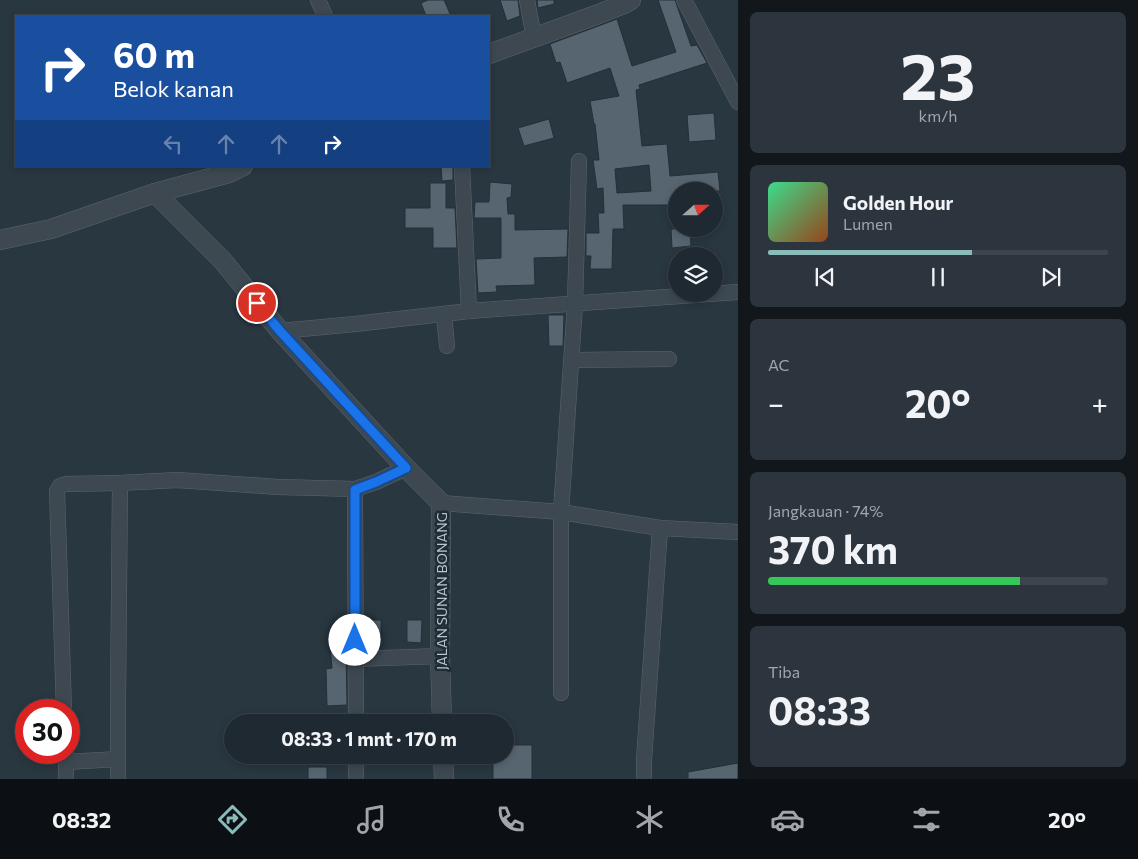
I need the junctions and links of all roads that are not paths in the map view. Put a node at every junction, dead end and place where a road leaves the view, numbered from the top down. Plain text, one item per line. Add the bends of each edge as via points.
1 (318, 0) edge
2 (527, 0) edge
3 (630, 0) edge
4 (684, 0) edge
5 (325, 15) edge
6 (534, 38) junction
7 (490, 54) edge
8 (738, 102) edge
9 (579, 161) dead end
10 (241, 167) edge
11 (462, 167) edge
12 (155, 193) junction
13 (0, 240) edge
14 (738, 292) edge
15 (575, 304) junction
16 (470, 311) junction
17 (444, 315) junction
18 (280, 331) junction
19 (447, 346) dead end
20 (669, 359) dead end
21 (572, 360) junction
22 (406, 468) junction
23 (120, 483) junction
24 (355, 490) junction
25 (441, 503) junction
26 (561, 512) junction
27 (660, 528) junction
28 (738, 532) edge
29 (440, 656) junction
30 (355, 659) junction
31 (561, 693) dead end
32 (64, 699) edge
33 (356, 714) edge
34 (442, 714) edge
35 (80, 758) edge
36 (118, 759) junction
37 (66, 764) edge
38 (356, 764) edge
39 (443, 764) edge
40 (66, 779) edge
41 (118, 779) edge
42 (356, 779) edge
43 (444, 779) edge
44 (644, 779) edge

1 - 5 street
2 - 6 street
3 - 6 street
4 - 8 street
6 - 7 street
9 - 15 street
10 - 12 street via 229,174
11 - 16 street
12 - 13 street via 51,229
12 - 18 street, JALAN SUNAN BONANG via 222,260
14 - 15 street
15 - 16 street
15 - 21 street
16 - 17 street
17 - 18 street
17 - 19 street
18 - 22 street, JALAN SUNAN BONANG
20 - 21 street
21 - 26 street
22 - 24 street
22 - 25 street, JALAN SUNAN BONANG
23 - 24 street via 177,480
23 - 32 street via 66,484 57,491
23 - 36 street
24 - 30 street
25 - 26 street
25 - 29 street, JALAN SUNAN BONANG
26 - 27 street
26 - 31 street
27 - 28 street
27 - 44 street
29 - 30 street
29 - 34 street, JALAN SUNAN BONANG
30 - 33 street
35 - 36 street
36 - 41 street
37 - 40 street
38 - 42 street
39 - 43 street

